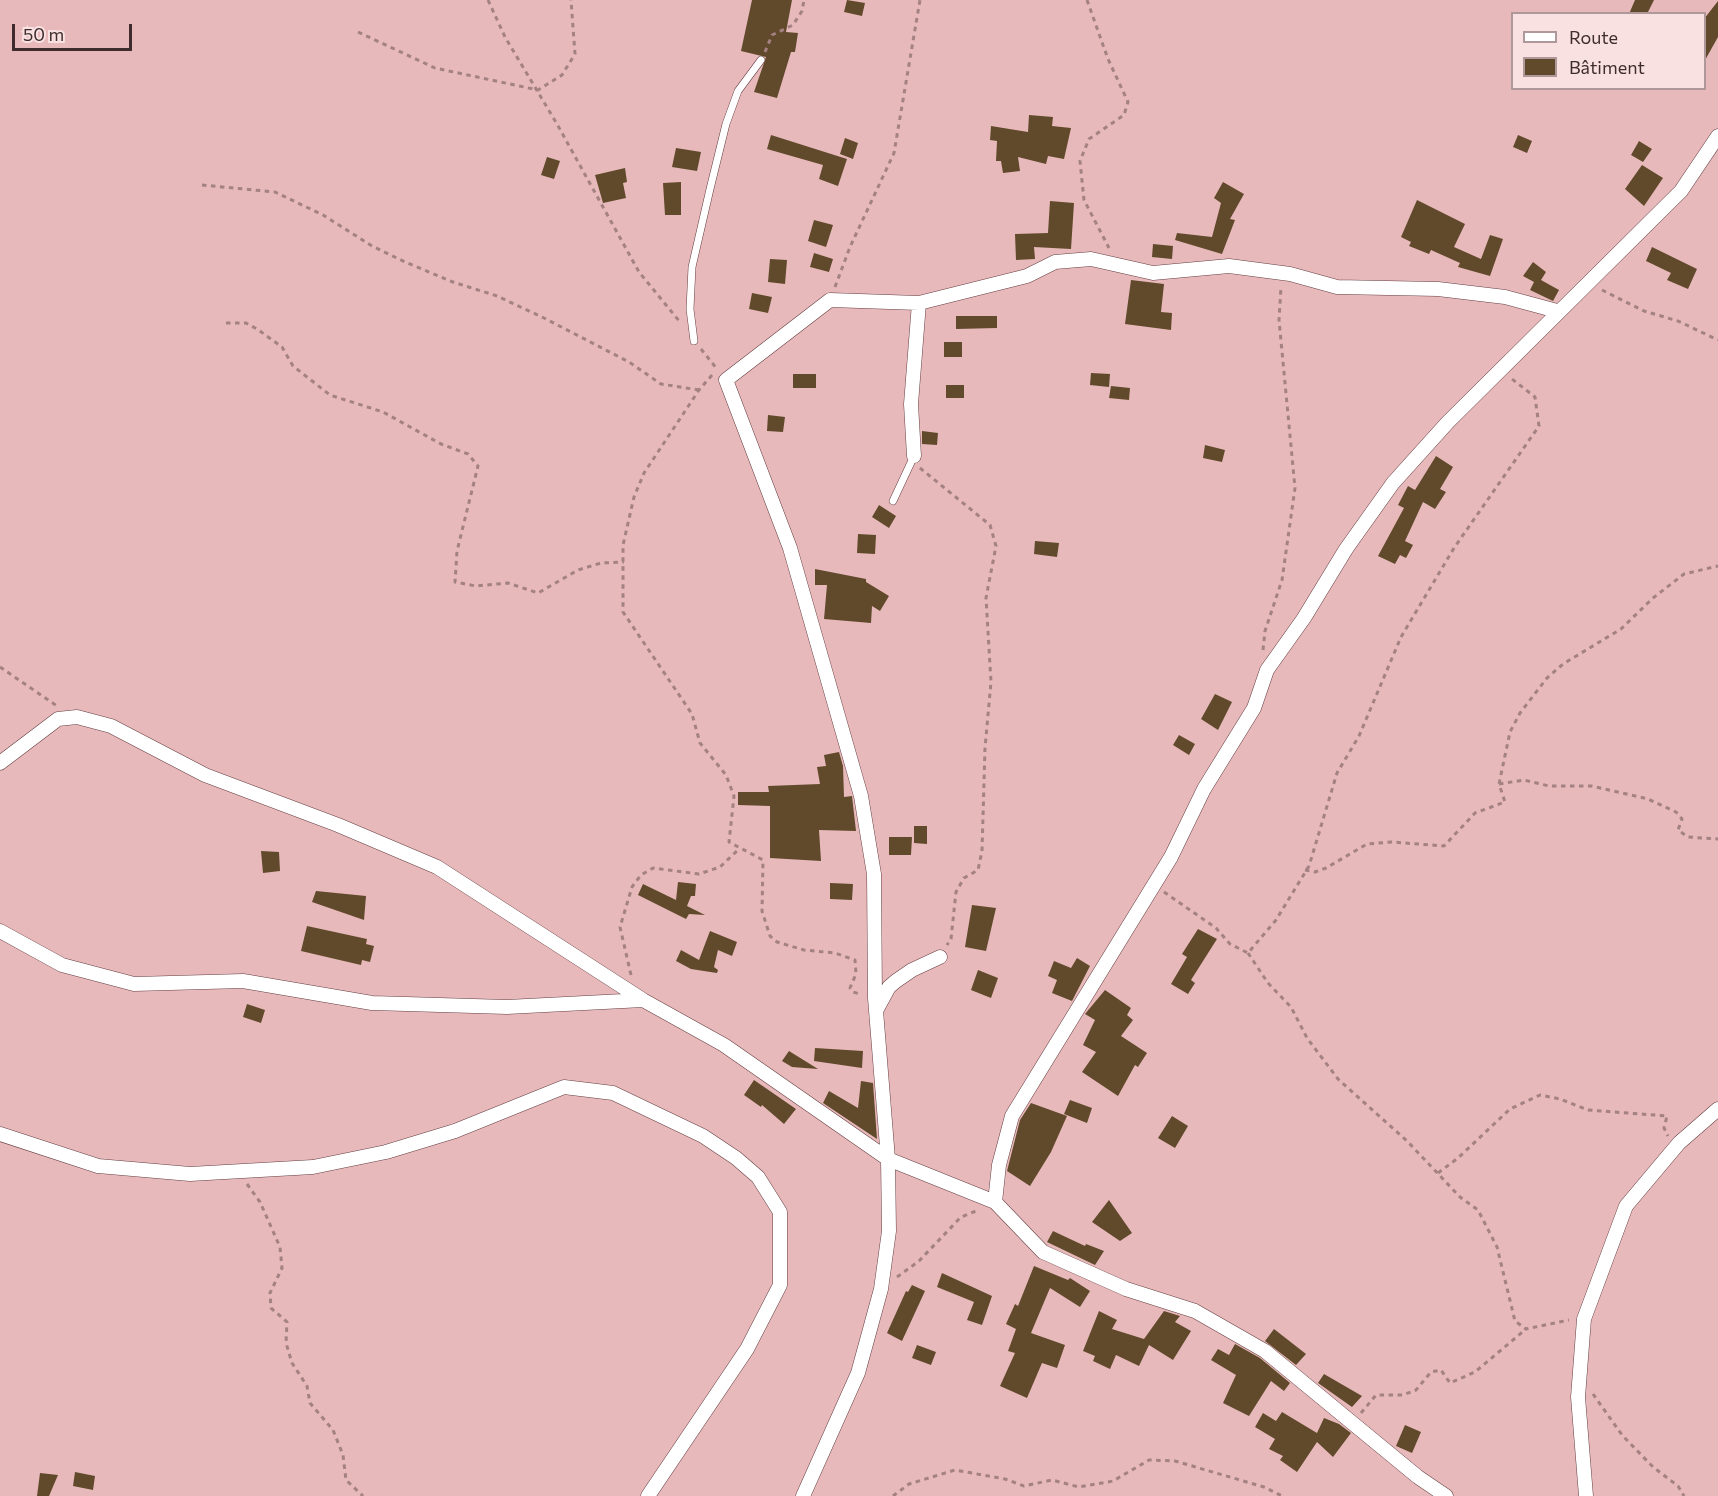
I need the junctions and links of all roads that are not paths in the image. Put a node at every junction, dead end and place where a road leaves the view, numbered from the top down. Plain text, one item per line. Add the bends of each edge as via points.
1 (761, 60) road end
2 (1718, 136) edge
3 (918, 303) junction
4 (1557, 311) junction
5 (694, 340) road end
6 (914, 456) joint
7 (893, 501) dead end
8 (0, 763) edge
9 (0, 931) edge
10 (940, 957) road end
11 (643, 1000) junction
12 (876, 1004) junction
13 (1718, 1110) edge
14 (0, 1134) edge
15 (888, 1159) junction
16 (995, 1202) junction
17 (648, 1496) edge
18 (803, 1496) edge
19 (1446, 1496) edge
20 (1586, 1496) edge

1 - 5 lane via 738,91 713,178 692,267 690,309
2 - 4 street via 1681,191
3 - 4 street via 1027,276 1055,262 1090,259 1153,273 1229,266 1282,273 1337,287 1438,289 1505,297
3 - 6 street via 911,404
3 - 12 street via 830,300 721,374 790,548 861,796 874,874
4 - 16 street via 1393,483 1267,670 1254,708 1204,789 1171,857 1012,1116 999,1165
6 - 7 lane
8 - 11 street via 58,719 77,717 111,726 205,775 437,867
9 - 11 street via 62,965 134,984 243,981 383,1004 507,1007
10 - 12 street via 896,981
11 - 15 street via 724,1046
12 - 15 street
13 - 20 street via 1679,1143 1626,1206 1584,1319 1578,1396
14 - 17 street via 98,1166 190,1174 312,1167 386,1152 455,1131 564,1087 613,1093 703,1136 758,1178 780,1212 780,1285 747,1349
15 - 16 street
15 - 18 street via 890,1231 881,1289 858,1373
16 - 19 street via 1042,1252 1126,1289 1195,1311 1266,1351 1418,1478

